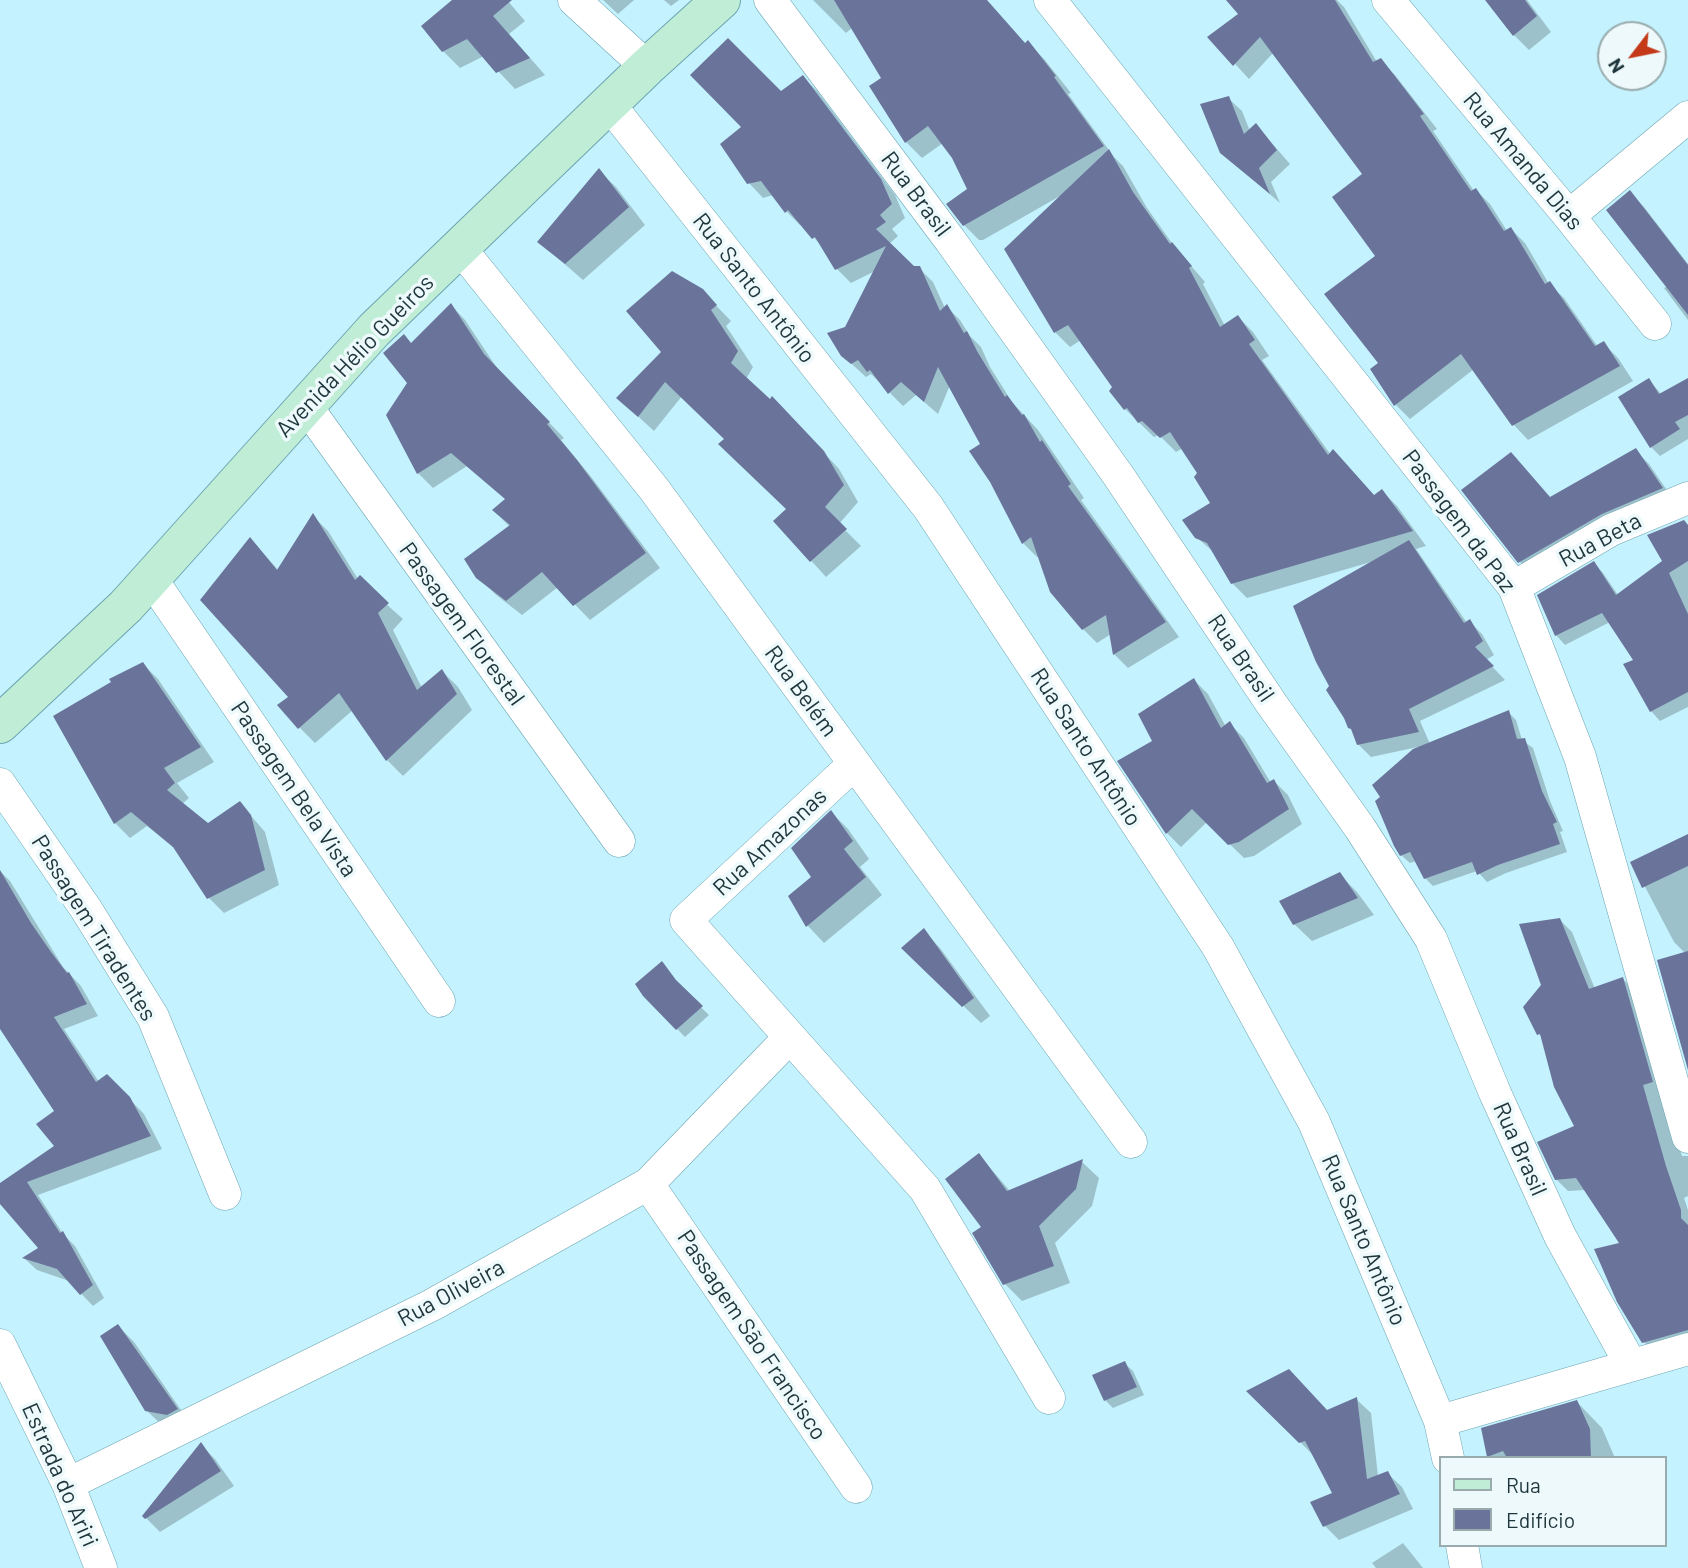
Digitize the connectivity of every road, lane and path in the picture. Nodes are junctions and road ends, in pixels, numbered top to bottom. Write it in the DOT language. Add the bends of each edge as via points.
graph roads {
  1 [pos="574,0"];
  2 [pos="721,0"];
  3 [pos="770,0"];
  4 [pos="1050,0"];
  5 [pos="1388,0"];
  6 [pos="647,67"];
  7 [pos="609,104"];
  8 [pos="1688,117"];
  9 [pos="1569,216"];
  10 [pos="460,248"];
  11 [pos="1655,324"];
  12 [pos="306,406"];
  13 [pos="1688,498"];
  14 [pos="150,577"];
  15 [pos="1514,587"];
  16 [pos="0,724"];
  17 [pos="853,764"];
  18 [pos="0,784"];
  19 [pos="619,841"];
  20 [pos="439,1001"];
  21 [pos="790,1038"];
  22 [pos="1688,1138"];
  23 [pos="1131,1142"];
  24 [pos="648,1184"];
  25 [pos="225,1194"];
  26 [pos="0,1345"];
  27 [pos="1688,1349"];
  28 [pos="1631,1365"];
  29 [pos="1049,1398"];
  30 [pos="1440,1420"];
  31 [pos="1448,1456"];
  32 [pos="68,1484"];
  33 [pos="856,1487"];
  34 [pos="1462,1547"];
  35 [pos="101,1568"];
  36 [pos="1466,1568"];
  1 -- 6 [label="street"];
  2 -- 6 [label="main road, Avenida Hélio Gueiros"];
  3 -- 28 [label="street, Rua Brasil" via="1110,464 1431,939 1560,1236"];
  4 -- 15 [label="street, Passagem da Paz"];
  5 -- 9 [label="street, Rua Amanda Dias"];
  6 -- 7 [label="main road, Avenida Hélio Gueiros"];
  7 -- 10 [label="main road, Avenida Hélio Gueiros"];
  7 -- 30 [label="street, Rua Santo Antônio" via="928,507 1218,947 1314,1122"];
  8 -- 9 [label="street"];
  9 -- 11 [label="street, Rua Amanda Dias"];
  10 -- 12 [label="main road, Avenida Hélio Gueiros" via="374,330"];
  10 -- 17 [label="street, Rua Belém" via="654,489"];
  12 -- 14 [label="main road, Avenida Hélio Gueiros"];
  12 -- 19 [label="street, Passagem Florestal"];
  13 -- 15 [label="street, Rua Beta" via="1611,530"];
  14 -- 16 [label="main road, Avenida Hélio Gueiros" via="126,606"];
  14 -- 20 [label="street, Passagem Bela Vista"];
  15 -- 22 [label="street, Passagem da Paz" via="1580,757"];
  17 -- 21 [label="street, Rua Amazonas" via="686,920"];
  17 -- 23 [label="street, Rua Belém"];
  18 -- 25 [label="street, Passagem Tiradentes" via="153,1017"];
  21 -- 24 [label="street, Rua Oliveira"];
  21 -- 29 [label="street" via="925,1189"];
  24 -- 32 [label="street, Rua Oliveira" via="432,1305"];
  24 -- 33 [label="street, Passagem São Francisco"];
  26 -- 32 [label="street, Estrada do Ariri"];
  27 -- 28 [label="street"];
  28 -- 30 [label="street"];
  30 -- 31 [label="street, Rua Santo Antônio"];
  32 -- 35 [label="street, Estrada do Ariri"];
  34 -- 36 [label="street"];
}
